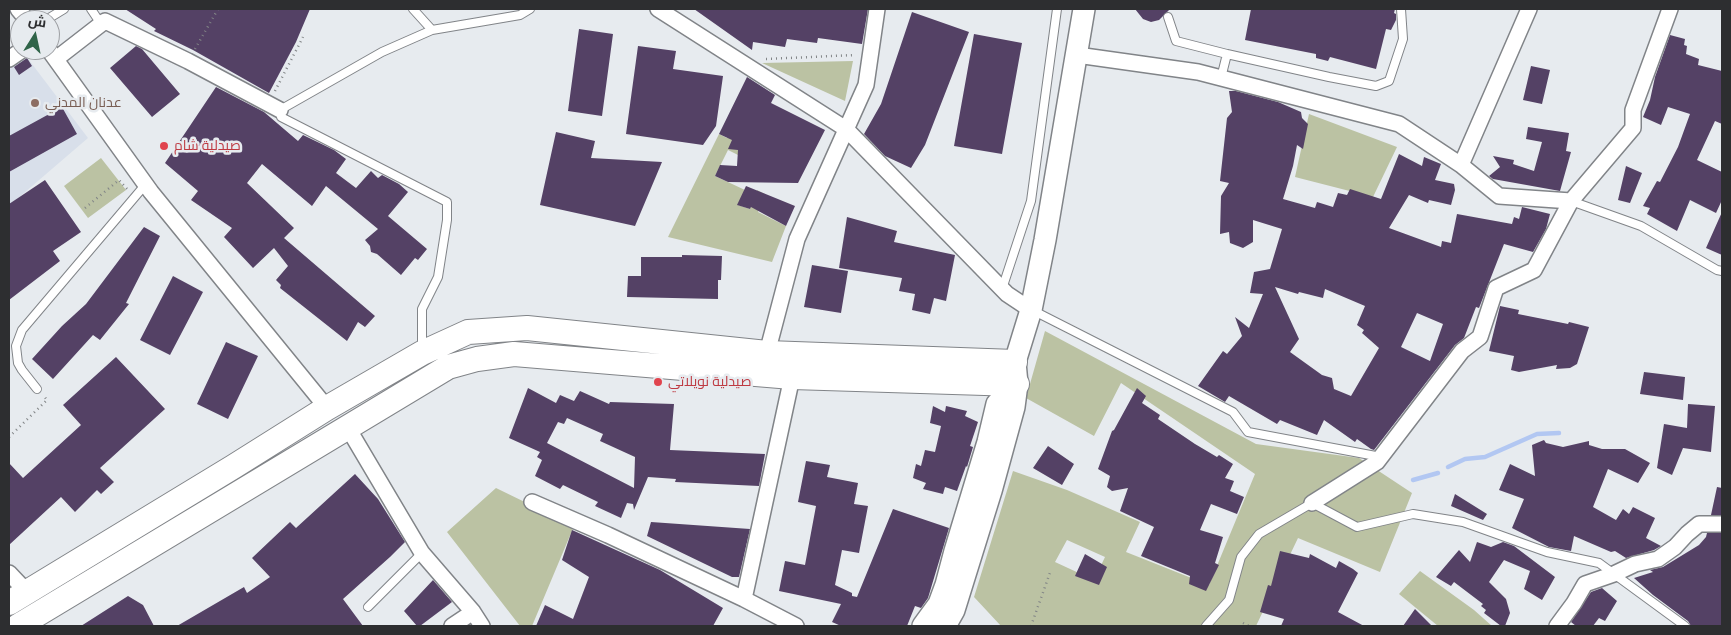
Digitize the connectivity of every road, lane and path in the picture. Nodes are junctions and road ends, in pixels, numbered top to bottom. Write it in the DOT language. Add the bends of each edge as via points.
graph roads {
  1 [pos="92,9"];
  2 [pos="218,9"];
  3 [pos="413,9"];
  4 [pos="530,9"];
  5 [pos="658,9"];
  6 [pos="877,9"];
  7 [pos="1057,9"];
  8 [pos="1084,9"];
  9 [pos="1401,9"];
  10 [pos="1529,9"];
  11 [pos="1670,9"];
  12 [pos="1168,17"];
  13 [pos="101,24"];
  14 [pos="432,30"];
  15 [pos="303,37"];
  16 [pos="60,50"];
  17 [pos="871,54"];
  18 [pos="1227,54"];
  19 [pos="1077,55"];
  20 [pos="57,60"];
  21 [pos="739,60"];
  22 [pos="188,61"];
  23 [pos="1221,78"];
  24 [pos="274,107"];
  25 [pos="846,129"];
  26 [pos="1461,165"];
  27 [pos="145,185"];
  28 [pos="134,198"];
  29 [pos="1571,201"];
  30 [pos="84,208"];
  31 [pos="1722,271"];
  32 [pos="1002,289"];
  33 [pos="1031,310"];
  34 [pos="767,352"];
  35 [pos="422,353"];
  36 [pos="1016,373"];
  37 [pos="792,377"];
  38 [pos="37,389"];
  39 [pos="327,408"];
  40 [pos="348,428"];
  41 [pos="9,437"];
  42 [pos="1381,457"];
  43 [pos="233,468"];
  44 [pos="247,490"];
  45 [pos="532,502"];
  46 [pos="1312,503"];
  47 [pos="1722,524"];
  48 [pos="422,553"];
  49 [pos="1051,570"];
  50 [pos="9,573"];
  51 [pos="1614,574"];
  52 [pos="18,598"];
  53 [pos="744,599"];
  54 [pos="368,607"];
  55 [pos="473,612"];
  56 [pos="951,615"];
  57 [pos="1243,623"];
  58 [pos="18,626"];
  59 [pos="452,626"];
  60 [pos="482,626"];
  61 [pos="796,626"];
  62 [pos="923,626"];
  63 [pos="1031,626"];
  64 [pos="1206,626"];
  65 [pos="1249,626"];
  66 [pos="1557,626"];
  67 [pos="1685,626"];
  1 -- 13 [label="lane"];
  2 -- 22 [label="path"];
  3 -- 14 [label="lane"];
  4 -- 14 [label="lane" via="520,15"];
  5 -- 21 [label="street"];
  6 -- 17 [label="street"];
  7 -- 32 [label="lane" via="1031,201"];
  8 -- 19 [label="main road"];
  9 -- 18 [label="lane" via="1403,39 1389,82 1376,86"];
  10 -- 26 [label="street"];
  11 -- 29 [label="street" via="1633,110 1633,128"];
  12 -- 18 [label="lane" via="1176,41"];
  13 -- 16 [label="street"];
  13 -- 22 [label="street" via="105,22"];
  14 -- 24 [label="lane"];
  15 -- 24 [label="path"];
  17 -- 21 [label="path"];
  17 -- 25 [label="street" via="866,85"];
  18 -- 23 [label="lane"];
  19 -- 23 [label="street"];
  19 -- 33 [label="main road"];
  20 -- 27 [label="street"];
  21 -- 25 [label="street"];
  22 -- 24 [label="street"];
  23 -- 26 [label="street" via="1399,124"];
  24 -- 35 [label="lane" via="281,117 447,202 438,277 422,309"];
  25 -- 32 [label="street"];
  25 -- 34 [label="street" via="797,239"];
  26 -- 29 [label="street" via="1499,196"];
  27 -- 28 [label="lane"];
  27 -- 39 [label="street"];
  28 -- 30 [label="path" via="119,180"];
  28 -- 38 [label="lane" via="22,330 16,354 18,363"];
  29 -- 31 [label="lane" via="1641,226"];
  29 -- 42 [label="street" via="1534,270 1496,288 1480,337 1462,350"];
  32 -- 33 [label="street"];
  33 -- 36 [label="main road"];
  33 -- 42 [label="lane" via="1233,412 1248,432"];
  34 -- 35 [label="main road" via="527,328 468,332"];
  34 -- 36 [label="main road"];
  35 -- 39 [label="main road"];
  36 -- 37 [label="main road"];
  36 -- 56 [label="main road" via="997,404 974,490"];
  37 -- 40 [label="main road" via="514,354 448,367"];
  37 -- 53 [label="street"];
  38 -- 41 [label="path" via="47,400"];
  39 -- 43 [label="main road"];
  40 -- 44 [label="main road"];
  40 -- 48 [label="street"];
  42 -- 46 [label="street"];
  43 -- 44 [label="main road"];
  43 -- 52 [label="main road"];
  44 -- 58 [label="main road"];
  45 -- 53 [label="street"];
  46 -- 51 [label="lane" via="1357,527 1413,514 1463,522 1547,552 1599,563"];
  46 -- 64 [label="lane" via="1259,534 1242,557 1229,600"];
  47 -- 51 [label="street" via="1699,524 1658,558"];
  48 -- 54 [label="lane"];
  48 -- 55 [label="street"];
  49 -- 63 [label="path"];
  50 -- 52 [label="street"];
  51 -- 66 [label="street" via="1585,584"];
  51 -- 67 [label="lane"];
  53 -- 61 [label="street"];
  55 -- 59 [label="street"];
  55 -- 60 [label="street"];
  56 -- 62 [label="main road"];
  57 -- 65 [label="path"];
}
